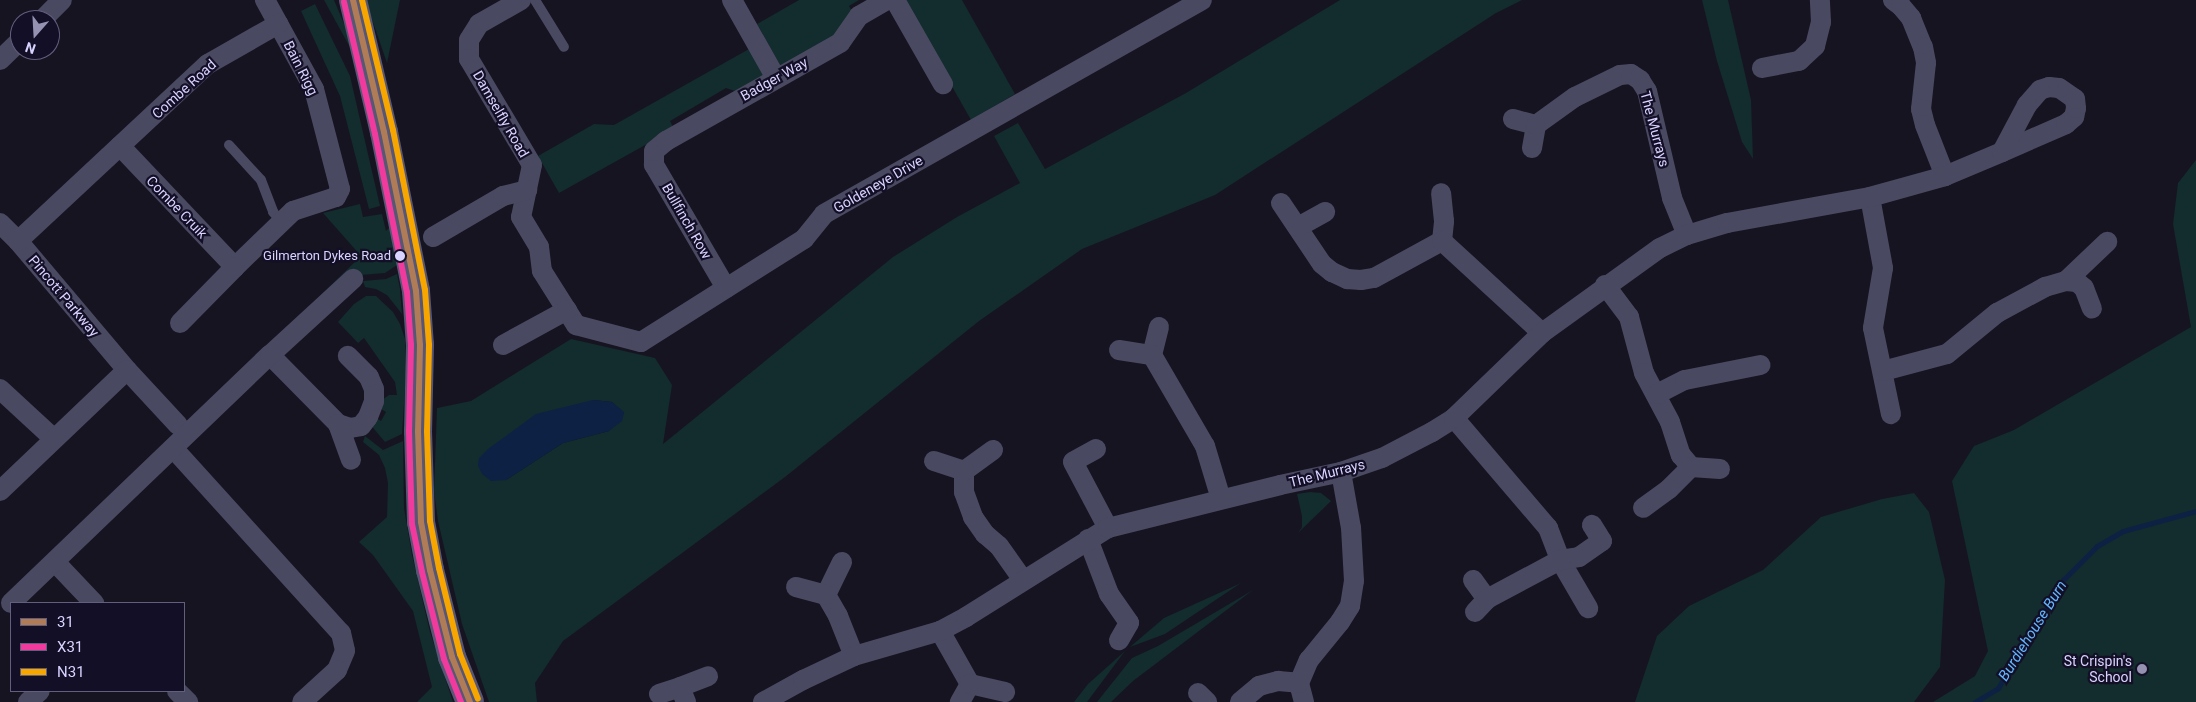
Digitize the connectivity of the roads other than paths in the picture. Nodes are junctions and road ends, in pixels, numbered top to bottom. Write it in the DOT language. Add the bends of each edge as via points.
graph roads {
  1 [pos="62,0"];
  2 [pos="265,0"];
  3 [pos="353,0"];
  4 [pos="521,0"];
  5 [pos="535,0"];
  6 [pos="732,0"];
  7 [pos="887,0"];
  8 [pos="895,0"];
  9 [pos="1202,0"];
  10 [pos="1820,0"];
  11 [pos="1893,0"];
  12 [pos="52,10"];
  13 [pos="278,24"];
  14 [pos="564,47"];
  15 [pos="10,50"];
  16 [pos="0,60"];
  17 [pos="1762,68"];
  18 [pos="776,78"];
  19 [pos="943,84"];
  20 [pos="2089,114"];
  21 [pos="1513,119"];
  22 [pos="2066,124"];
  23 [pos="1536,125"];
  24 [pos="229,145"];
  25 [pos="120,146"];
  26 [pos="1532,148"];
  27 [pos="654,151"];
  28 [pos="2002,152"];
  29 [pos="532,166"];
  30 [pos="1945,176"];
  31 [pos="527,190"];
  32 [pos="1441,193"];
  33 [pos="1870,197"];
  34 [pos="1281,203"];
  35 [pos="1325,212"];
  36 [pos="282,221"];
  37 [pos="0,223"];
  38 [pos="1298,227"];
  39 [pos="1686,236"];
  40 [pos="432,237"];
  41 [pos="18,241"];
  42 [pos="1442,242"];
  43 [pos="2107,242"];
  44 [pos="235,268"];
  45 [pos="353,279"];
  46 [pos="2066,281"];
  47 [pos="1605,286"];
  48 [pos="726,288"];
  49 [pos="2092,309"];
  50 [pos="566,310"];
  51 [pos="180,323"];
  52 [pos="1160,327"];
  53 [pos="1542,334"];
  54 [pos="503,345"];
  55 [pos="1119,350"];
  56 [pos="270,355"];
  57 [pos="1152,355"];
  58 [pos="348,356"];
  59 [pos="1761,365"];
  60 [pos="127,370"];
  61 [pos="1883,372"];
  62 [pos="0,389"];
  63 [pos="1657,394"];
  64 [pos="1891,414"];
  65 [pos="1454,418"];
  66 [pos="178,424"];
  67 [pos="338,424"];
  68 [pos="53,438"];
  69 [pos="173,448"];
  70 [pos="1096,449"];
  71 [pos="993,450"];
  72 [pos="351,460"];
  73 [pos="934,461"];
  74 [pos="1691,467"];
  75 [pos="1720,469"];
  76 [pos="964,471"];
  77 [pos="1341,472"];
  78 [pos="0,491"];
  79 [pos="1221,500"];
  80 [pos="1644,508"];
  81 [pos="1592,525"];
  82 [pos="1108,528"];
  83 [pos="1088,539"];
  84 [pos="1560,560"];
  85 [pos="55,562"];
  86 [pos="842,562"];
  87 [pos="1023,580"];
  88 [pos="1473,580"];
  89 [pos="796,587"];
  90 [pos="826,595"];
  91 [pos="12,602"];
  92 [pos="93,602"];
  93 [pos="10,604"];
  94 [pos="1588,608"];
  95 [pos="0,614"];
  96 [pos="1129,629"];
  97 [pos="940,630"];
  98 [pos="854,656"];
  99 [pos="708,676"];
  100 [pos="970,684"];
  101 [pos="39,692"];
  102 [pos="178,692"];
  103 [pos="1005,692"];
  104 [pos="1302,693"];
  105 [pos="659,694"];
  106 [pos="683,694"];
  107 [pos="28,702"];
  108 [pos="188,702"];
  109 [pos="302,702"];
  110 [pos="470,702"];
  111 [pos="763,702"];
  112 [pos="960,702"];
  113 [pos="1240,702"];
  1 -- 12 [label="street"];
  2 -- 13 [label="street, Bain Rigg"];
  3 -- 110 [label="street" via="416,291 420,345 421,522 452,656"];
  4 -- 29 [label="street, Damselfly Road" via="479,24 469,40 469,59"];
  5 -- 14 [label="lane"];
  6 -- 18 [label="street"];
  7 -- 18 [label="street, Badger Way" via="859,16 840,43"];
  8 -- 19 [label="street"];
  9 -- 48 [label="street, Goldeneye Drive" via="824,214 804,239"];
  10 -- 17 [label="street" via="1821,22 1815,46 1799,61"];
  11 -- 30 [label="street" via="1911,18 1923,47 1926,62 1921,110"];
  13 -- 25 [label="street, Combe Road" via="208,64"];
  13 -- 36 [label="street, Bain Rigg" via="314,89 340,189 336,197 293,211"];
  15 -- 16 [label="street"];
  18 -- 27 [label="street, Badger Way"];
  20 -- 22 [label="street, The Murrays"];
  21 -- 23 [label="street"];
  22 -- 28 [label="street, The Murrays"];
  22 -- 28 [label="street" via="2074,117 2075,99 2059,88 2040,90 2027,104"];
  23 -- 26 [label="street"];
  23 -- 39 [label="street, The Murrays" via="1575,97 1620,75 1631,74 1640,80 1647,91 1672,198"];
  24 -- 36 [label="lane" via="261,180 273,212"];
  25 -- 41 [label="street, Combe Road"];
  25 -- 44 [label="street, Combe Cruik"];
  27 -- 48 [label="street, Bullfinch Row" via="654,165"];
  28 -- 30 [label="street, The Murrays"];
  29 -- 31 [label="street, Goldeneye Drive"];
  30 -- 33 [label="street, The Murrays"];
  31 -- 40 [label="street" via="503,196"];
  31 -- 50 [label="street, Goldeneye Drive" via="521,217 539,247 542,271"];
  32 -- 42 [label="street"];
  33 -- 39 [label="street, The Murrays" via="1727,223"];
  33 -- 61 [label="street" via="1882,268 1873,328"];
  34 -- 38 [label="street"];
  35 -- 38 [label="street"];
  36 -- 44 [label="street"];
  37 -- 41 [label="street, Pincott Parkway"];
  38 -- 42 [label="street" via="1322,264 1347,279 1374,278"];
  39 -- 47 [label="street, The Murrays" via="1660,248"];
  41 -- 60 [label="street, Pincott Parkway"];
  42 -- 53 [label="street"];
  43 -- 46 [label="street"];
  44 -- 51 [label="street"];
  45 -- 56 [label="street"];
  46 -- 49 [label="street" via="2077,282 2084,288"];
  46 -- 61 [label="street" via="2044,287 1998,313 1947,354"];
  47 -- 53 [label="street, The Murrays"];
  47 -- 63 [label="street" via="1629,317 1644,373"];
  48 -- 50 [label="street, Goldeneye Drive" via="641,342 576,326"];
  50 -- 54 [label="street"];
  52 -- 57 [label="street"];
  53 -- 65 [label="street, The Murrays"];
  55 -- 57 [label="street"];
  56 -- 67 [label="street"];
  56 -- 69 [label="street"];
  57 -- 79 [label="street" via="1205,446"];
  58 -- 67 [label="street" via="369,378 374,389 374,401 361,426 350,428"];
  59 -- 63 [label="street" via="1685,380"];
  60 -- 66 [label="street, Pincott Parkway"];
  60 -- 68 [label="street"];
  61 -- 64 [label="street"];
  62 -- 68 [label="street"];
  63 -- 74 [label="street" via="1681,455"];
  65 -- 77 [label="street, The Murrays" via="1382,458"];
  65 -- 84 [label="street" via="1548,528"];
  67 -- 72 [label="street"];
  68 -- 78 [label="street"];
  69 -- 85 [label="street"];
  69 -- 109 [label="street" via="341,633 345,650 337,670"];
  70 -- 82 [label="street" via="1073,462"];
  71 -- 76 [label="street"];
  73 -- 76 [label="street"];
  74 -- 75 [label="street"];
  74 -- 80 [label="street"];
  76 -- 87 [label="street" via="964,492 973,517"];
  77 -- 79 [label="street, The Murrays"];
  77 -- 104 [label="street" via="1351,528 1354,581 1350,606 1309,660"];
  79 -- 82 [label="street, The Murrays"];
  81 -- 84 [label="street" via="1602,541 1579,557"];
  82 -- 83 [label="street, The Murrays"];
  83 -- 87 [label="street, The Murrays"];
  83 -- 96 [label="street" via="1109,594"];
  84 -- 88 [label="street" via="1481,605"];
  84 -- 94 [label="street"];
  85 -- 91 [label="street"];
  85 -- 92 [label="street"];
  86 -- 90 [label="street"];
  87 -- 97 [label="street, The Murrays"];
  89 -- 90 [label="street"];
  90 -- 98 [label="street"];
  93 -- 95 [label="street"];
  97 -- 98 [label="street, The Murrays"];
  97 -- 100 [label="street"];
  98 -- 111 [label="street, The Murrays"];
  99 -- 106 [label="street"];
  100 -- 103 [label="street"];
  100 -- 112 [label="street"];
  101 -- 107 [label="street"];
  102 -- 108 [label="street"];
  104 -- 113 [label="street" via="1278,681 1259,686"];
  105 -- 106 [label="street"];
}
